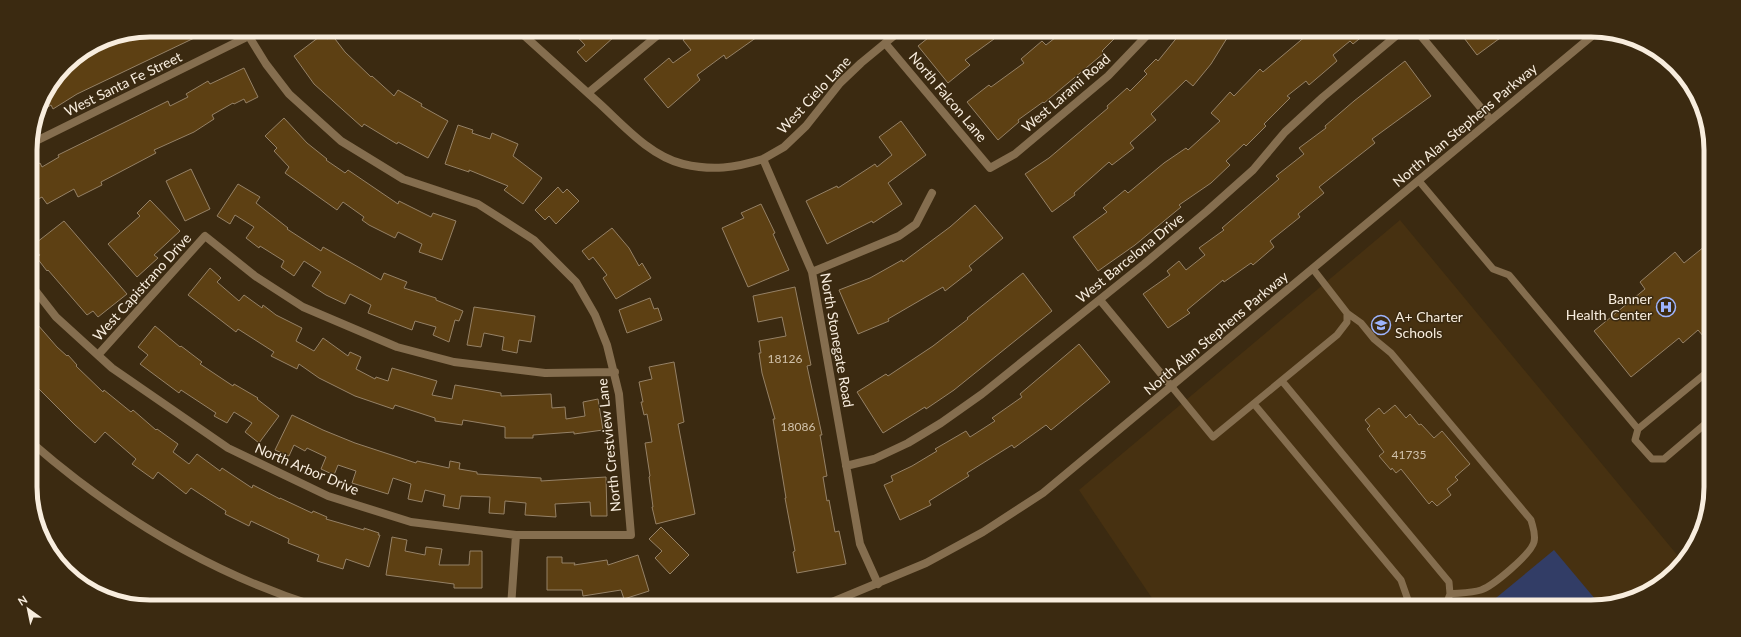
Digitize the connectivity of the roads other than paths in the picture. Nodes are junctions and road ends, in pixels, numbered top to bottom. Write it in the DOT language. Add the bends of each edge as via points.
graph roads {
  1 [pos="239,37"];
  2 [pos="250,37"];
  3 [pos="526,37"];
  4 [pos="656,37"];
  5 [pos="892,37"];
  6 [pos="1145,37"];
  7 [pos="1395,37"];
  8 [pos="1422,37"];
  9 [pos="1591,37"];
  10 [pos="885,43"];
  11 [pos="588,93"];
  12 [pos="1491,120"];
  13 [pos="37,140"];
  14 [pos="763,159"];
  15 [pos="990,168"];
  16 [pos="1419,181"];
  17 [pos="932,193"];
  18 [pos="1313,269"];
  19 [pos="812,272"];
  20 [pos="37,293"];
  21 [pos="1100,300"];
  22 [pos="1347,313"];
  23 [pos="98,355"];
  24 [pos="615,372"];
  25 [pos="1704,375"];
  26 [pos="1282,381"];
  27 [pos="1172,387"];
  28 [pos="1254,404"];
  29 [pos="1704,425"];
  30 [pos="1638,429"];
  31 [pos="37,447"];
  32 [pos="846,466"];
  33 [pos="516,535"];
  34 [pos="631,535"];
  35 [pos="878,584"];
  36 [pos="1450,594"];
  37 [pos="300,600"];
  38 [pos="511,600"];
  39 [pos="838,600"];
  40 [pos="1408,600"];
  41 [pos="1449,600"];
  1 -- 13 [label="street, West Santa Fe Street"];
  2 -- 24 [label="street, North Crestview Lane" via="289,94 341,141 403,179 478,204 534,240 576,282 595,315"];
  3 -- 11 [label="street"];
  4 -- 11 [label="street"];
  5 -- 10 [label="street, West Cielo Lane"];
  6 -- 15 [label="street, West Larami Road" via="1108,76 1015,154"];
  7 -- 21 [label="street, West Barcelona Drive" via="1285,132 1253,170"];
  8 -- 12 [label="street"];
  9 -- 12 [label="street, North Alan Stephens Parkway"];
  10 -- 14 [label="street, West Cielo Lane" via="840,83 790,142"];
  10 -- 15 [label="street, North Falcon Lane"];
  11 -- 14 [label="street" via="656,151 682,163 712,168 738,167"];
  12 -- 16 [label="street, North Alan Stephens Parkway"];
  14 -- 19 [label="street, North Stonegate Road"];
  16 -- 18 [label="street, North Alan Stephens Parkway"];
  16 -- 30 [label="lane" via="1493,269 1509,275"];
  17 -- 19 [label="street" via="916,224 899,236"];
  18 -- 22 [label="lane"];
  18 -- 27 [label="street, North Alan Stephens Parkway"];
  19 -- 32 [label="street, North Stonegate Road"];
  20 -- 23 [label="street, North Arbor Drive" via="56,317"];
  21 -- 27 [label="street"];
  21 -- 32 [label="street, West Barcelona Drive" via="982,394 940,423 908,443 874,459"];
  22 -- 26 [label="lane" via="1347,322 1337,335"];
  22 -- 36 [label="lane" via="1361,323 1374,339 1391,353 1531,520 1535,532 1533,543 1526,554 1482,590"];
  23 -- 24 [label="street, West Capistrano Drive" via="205,236 255,276 303,307 397,347 454,362 545,373"];
  23 -- 33 [label="street, North Arbor Drive" via="112,368 228,448 328,496 411,522"];
  24 -- 34 [label="street, North Crestview Lane"];
  25 -- 30 [label="lane"];
  26 -- 28 [label="lane"];
  26 -- 36 [label="lane" via="1449,582"];
  27 -- 28 [label="lane" via="1213,437"];
  27 -- 35 [label="street, North Alan Stephens Parkway" via="1043,493 983,532 926,563"];
  28 -- 40 [label="lane" via="1401,580"];
  29 -- 30 [label="lane" via="1664,459 1652,459 1636,440"];
  31 -- 37 [label="street" via="119,512 173,544 232,574"];
  32 -- 35 [label="street, North Stonegate Road" via="860,544"];
  33 -- 34 [label="street, North Arbor Drive"];
  33 -- 38 [label="street"];
  35 -- 39 [label="street, North Alan Stephens Parkway"];
  36 -- 41 [label="lane"];
}
